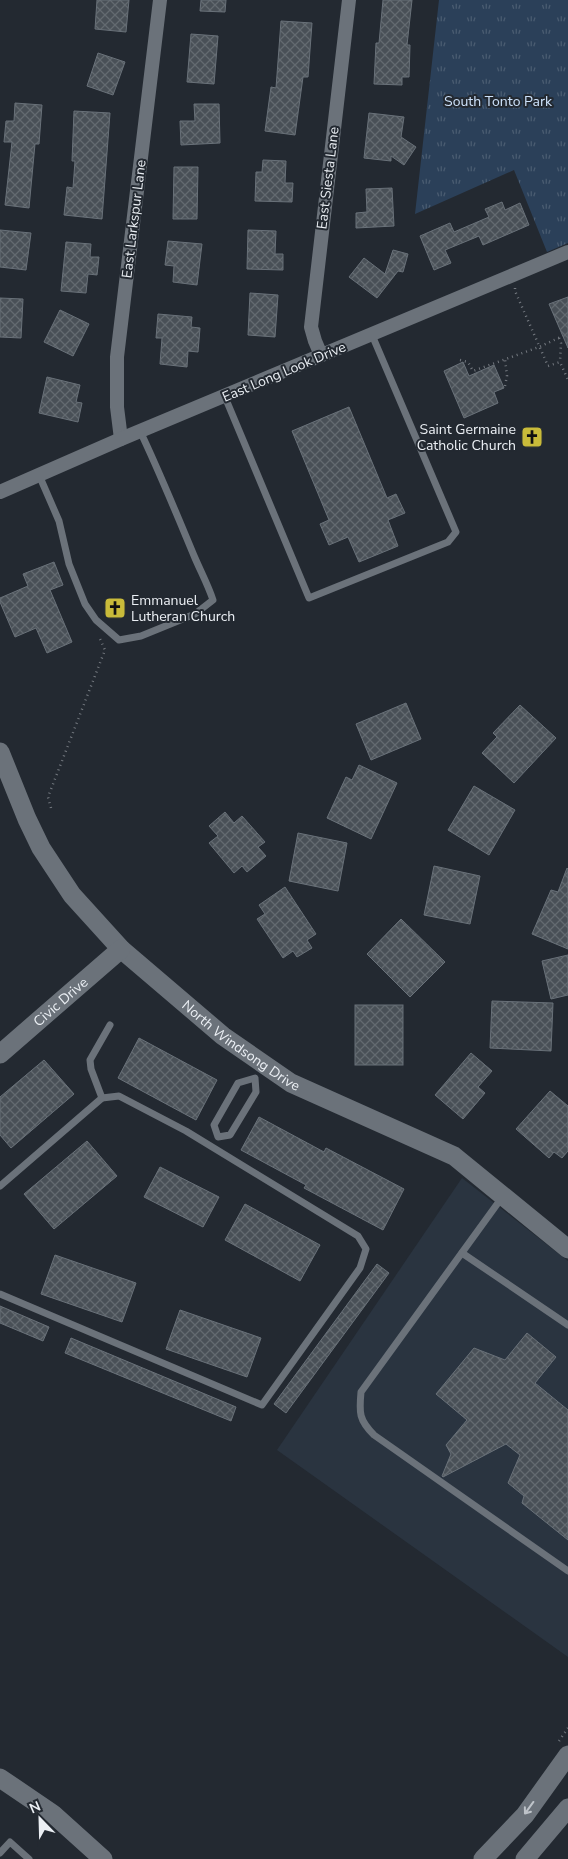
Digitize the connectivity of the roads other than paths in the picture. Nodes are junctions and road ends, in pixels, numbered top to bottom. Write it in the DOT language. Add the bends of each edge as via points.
graph roads {
  1 [pos="160,0"];
  2 [pos="349,0"];
  3 [pos="568,252"];
  4 [pos="372,335"];
  5 [pos="322,355"];
  6 [pos="225,396"];
  7 [pos="140,431"];
  8 [pos="122,439"];
  9 [pos="39,475"];
  10 [pos="0,492"];
  11 [pos="0,752"];
  12 [pos="121,949"];
  13 [pos="110,1025"];
  14 [pos="0,1054"];
  15 [pos="260,1071"];
  16 [pos="102,1098"];
  17 [pos="218,1136"];
  18 [pos="212,1147"];
  19 [pos="0,1186"];
  20 [pos="503,1196"];
  21 [pos="568,1249"];
  22 [pos="462,1254"];
  23 [pos="0,1294"];
  24 [pos="568,1325"];
  25 [pos="568,1571"];
  26 [pos="568,1754"];
  27 [pos="0,1778"];
  28 [pos="547,1784"];
  29 [pos="568,1801"];
  30 [pos="568,1808"];
  31 [pos="0,1853"];
  32 [pos="29,1859"];
  33 [pos="103,1859"];
  34 [pos="483,1859"];
  35 [pos="525,1859"];
  1 -- 8 [label="street, East Larkspur Lane" via="117,357 117,407"];
  2 -- 5 [label="street, East Siesta Lane" via="311,327"];
  3 -- 4 [label="street, East Long Look Drive"];
  4 -- 5 [label="street, East Long Look Drive"];
  4 -- 6 [label="lane" via="456,532 448,542 309,598"];
  5 -- 6 [label="street, East Long Look Drive"];
  6 -- 7 [label="street, East Long Look Drive"];
  7 -- 8 [label="street, East Long Look Drive"];
  7 -- 9 [label="lane" via="213,600 195,614 140,636 119,640 96,620 85,604 68,564 59,521"];
  8 -- 9 [label="street, East Long Look Drive"];
  9 -- 10 [label="street, East Long Look Drive"];
  11 -- 12 [label="street, North Windsong Drive" via="41,848 72,895"];
  12 -- 14 [label="street, Civic Drive"];
  12 -- 15 [label="street, North Windsong Drive"];
  13 -- 16 [label="lane" via="90,1060"];
  15 -- 17 [label="lane" via="256,1092 230,1135"];
  15 -- 17 [label="lane" via="238,1083 214,1125"];
  15 -- 20 [label="street, North Windsong Drive" via="454,1156"];
  16 -- 18 [label="lane" via="119,1096"];
  16 -- 19 [label="lane"];
  17 -- 18 [label="lane"];
  18 -- 23 [label="lane" via="358,1236 366,1249 360,1268 262,1405"];
  20 -- 21 [label="street, North Windsong Drive"];
  20 -- 22 [label="lane"];
  22 -- 24 [label="lane"];
  22 -- 25 [label="lane" via="362,1392 359,1412 365,1426 374,1435"];
  26 -- 28 [label="street"];
  27 -- 33 [label="street" via="53,1814"];
  28 -- 29 [label="street"];
  28 -- 34 [label="street, one-way" via="525,1815"];
  30 -- 35 [label="street"];
  31 -- 32 [label="lane" via="10,1842"];
}
